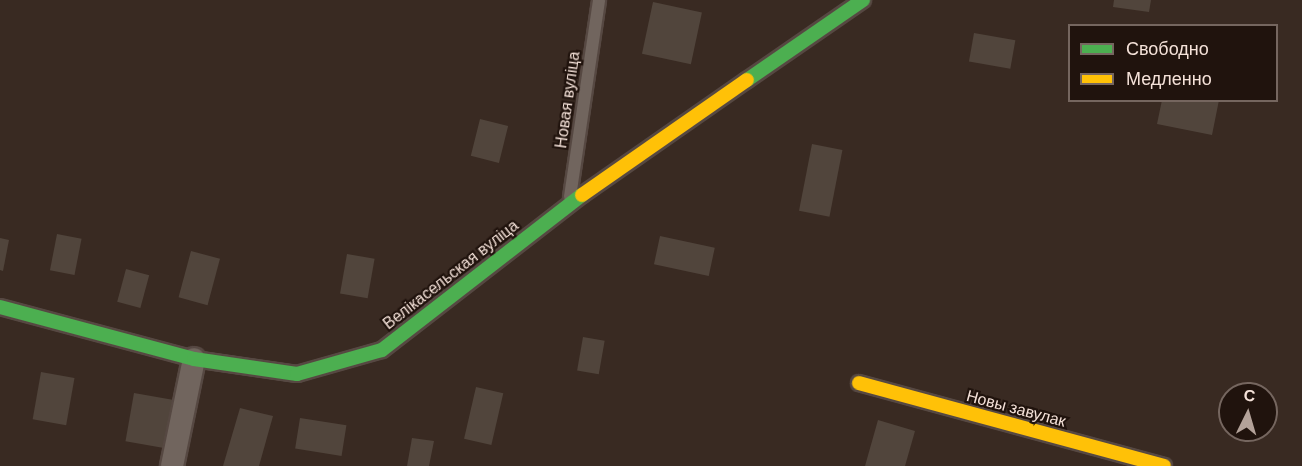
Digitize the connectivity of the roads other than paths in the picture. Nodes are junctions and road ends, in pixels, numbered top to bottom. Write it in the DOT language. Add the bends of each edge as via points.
graph roads {
  1 [pos="599,0"];
  2 [pos="863,0"];
  3 [pos="569,204"];
  4 [pos="0,307"];
  5 [pos="194,358"];
  6 [pos="859,383"];
  7 [pos="172,466"];
  8 [pos="1164,466"];
  1 -- 3 [label="lane, Новая вуліца"];
  2 -- 3 [label="street, Велікасельская вуліца"];
  3 -- 5 [label="street, Велікасельская вуліца" via="382,350 297,374"];
  4 -- 5 [label="street, Велікасельская вуліца"];
  5 -- 7 [label="street"];
  6 -- 8 [label="street, Новы завулак"];
}
